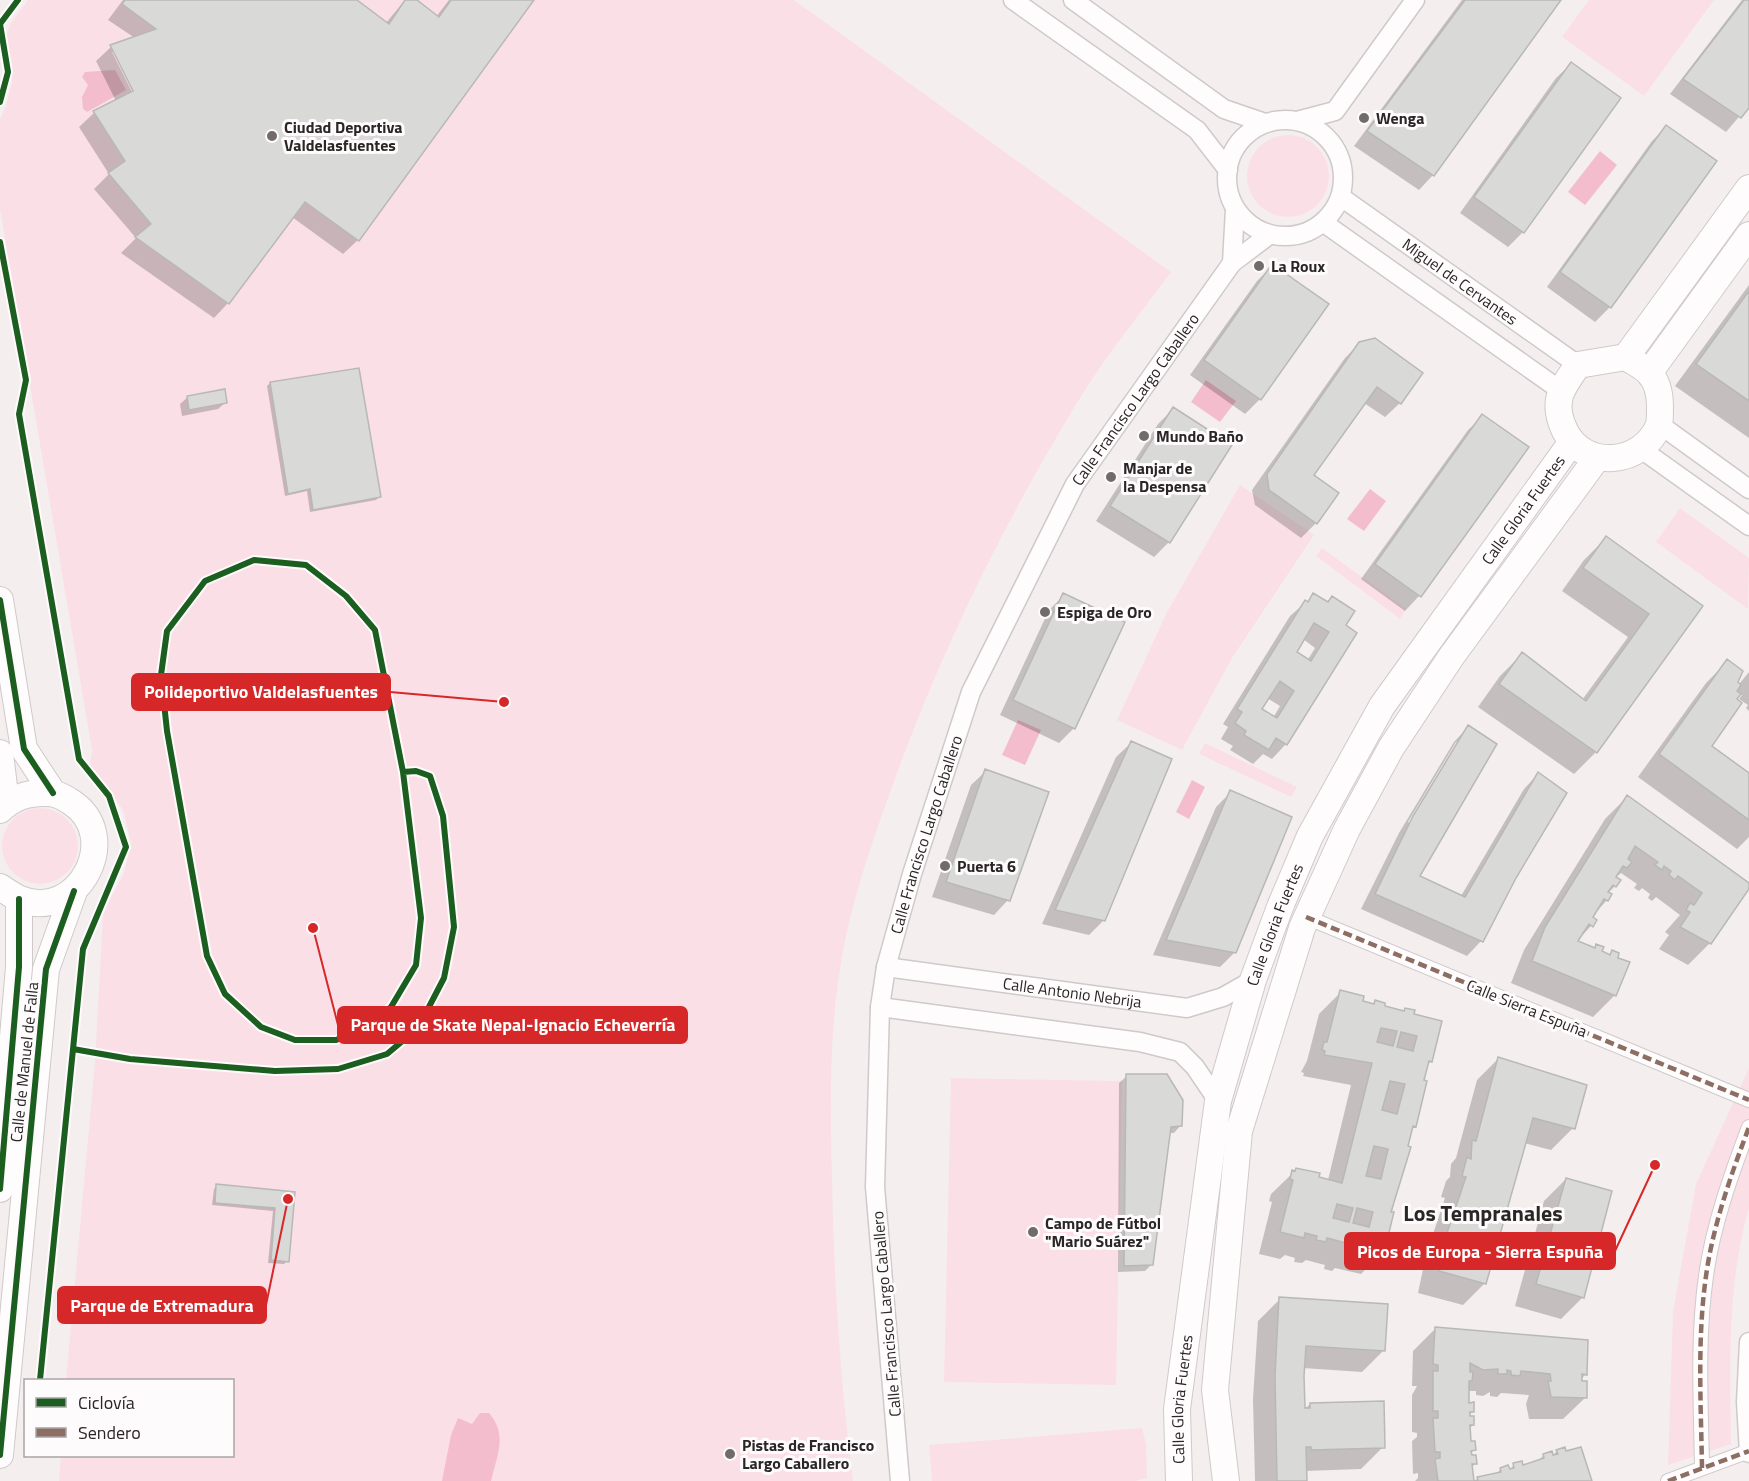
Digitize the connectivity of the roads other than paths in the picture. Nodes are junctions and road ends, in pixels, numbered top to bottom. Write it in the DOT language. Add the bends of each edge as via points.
graph roads {
  1 [pos="1013,0"];
  2 [pos="1073,0"];
  3 [pos="1415,0"];
  4 [pos="1335,111"];
  5 [pos="1297,121"];
  6 [pos="1265,123"];
  7 [pos="1338,153"];
  8 [pos="1228,170"];
  9 [pos="1749,188"];
  10 [pos="1341,197"];
  11 [pos="1235,209"];
  12 [pos="1324,223"];
  13 [pos="1269,235"];
  14 [pos="1749,235"];
  15 [pos="1232,263"];
  16 [pos="1626,357"];
  17 [pos="1578,365"];
  18 [pos="1649,373"];
  19 [pos="1560,390"];
  20 [pos="1659,424"];
  21 [pos="1571,443"];
  22 [pos="1641,449"];
  23 [pos="1597,458"];
  24 [pos="1749,489"];
  25 [pos="1749,526"];
  26 [pos="0,600"];
  27 [pos="0,753"];
  28 [pos="53,793"];
  29 [pos="3,807"];
  30 [pos="74,891"];
  31 [pos="10,893"];
  32 [pos="1306,917"];
  33 [pos="886,967"];
  34 [pos="1253,980"];
  35 [pos="880,1007"];
  36 [pos="1749,1100"];
  37 [pos="1218,1101"];
  38 [pos="1749,1127"];
  39 [pos="0,1189"];
  40 [pos="1749,1342"];
  41 [pos="1749,1452"];
  42 [pos="0,1455"];
  43 [pos="1702,1468"];
  44 [pos="900,1481"];
  45 [pos="1179,1481"];
  46 [pos="1226,1481"];
  47 [pos="1668,1481"];
  1 -- 8 [label="street" via="1197,130"];
  2 -- 6 [label="street" via="1224,109"];
  3 -- 4 [label="street"];
  4 -- 5 [label="street"];
  4 -- 7 [label="street"];
  5 -- 6 [label="street"];
  5 -- 7 [label="street" via="1321,132"];
  6 -- 8 [label="street" via="1240,141"];
  7 -- 10 [label="street" via="1344,177"];
  8 -- 11 [label="street" via="1228,189"];
  9 -- 16 [label="main road"];
  10 -- 12 [label="street"];
  10 -- 17 [label="street, Miguel de Cervantes"];
  11 -- 13 [label="street" via="1248,224"];
  11 -- 15 [label="street"];
  12 -- 13 [label="street" via="1301,234"];
  12 -- 19 [label="street, Miguel de Cervantes"];
  13 -- 15 [label="street, Calle Francisco Largo Caballero"];
  14 -- 18 [label="main road"];
  15 -- 33 [label="street, Calle Francisco Largo Caballero" via="1075,484 971,692"];
  16 -- 17 [label="main road"];
  16 -- 18 [label="main road"];
  17 -- 19 [label="main road"];
  18 -- 20 [label="main road" via="1660,395"];
  19 -- 21 [label="main road" via="1557,415"];
  20 -- 22 [label="main road"];
  20 -- 24 [label="street"];
  21 -- 23 [label="main road"];
  21 -- 34 [label="main road, Calle Gloria Fuertes" via="1382,706 1310,836"];
  22 -- 23 [label="main road" via="1617,459"];
  22 -- 25 [label="street"];
  23 -- 32 [label="main road, Calle Gloria Fuertes" via="1451,657 1397,739 1347,830"];
  26 -- 28 [label="main road" via="24,749"];
  27 -- 29 [label="main road"];
  28 -- 29 [label="main road" via="15,797"];
  28 -- 30 [label="main road, Calle de Manuel de Falla" via="77,806 93,833 95,853 87,877"];
  30 -- 31 [label="main road" via="52,901 33,902"];
  30 -- 42 [label="main road, Calle de Manuel de Falla" via="46,969"];
  31 -- 39 [label="main road, Calle de Manuel de Falla" via="19,967"];
  32 -- 36 [label="street, Calle Sierra Espuña"];
  32 -- 46 [label="main road, Calle Gloria Fuertes" via="1239,1131 1215,1390"];
  33 -- 34 [label="street, Calle Antonio Nebrija" via="1187,1008 1223,997"];
  33 -- 35 [label="street, Calle Francisco Largo Caballero"];
  34 -- 37 [label="main road, Calle Gloria Fuertes"];
  35 -- 37 [label="street" via="1140,1042 1180,1052"];
  35 -- 44 [label="street, Calle Francisco Largo Caballero" via="875,1187"];
  37 -- 45 [label="main road, Calle Gloria Fuertes" via="1178,1409"];
  38 -- 43 [label="street" via="1728,1184 1706,1276 1700,1373"];
  40 -- 41 [label="street"];
  41 -- 43 [label="street"];
  43 -- 47 [label="street"];
}
